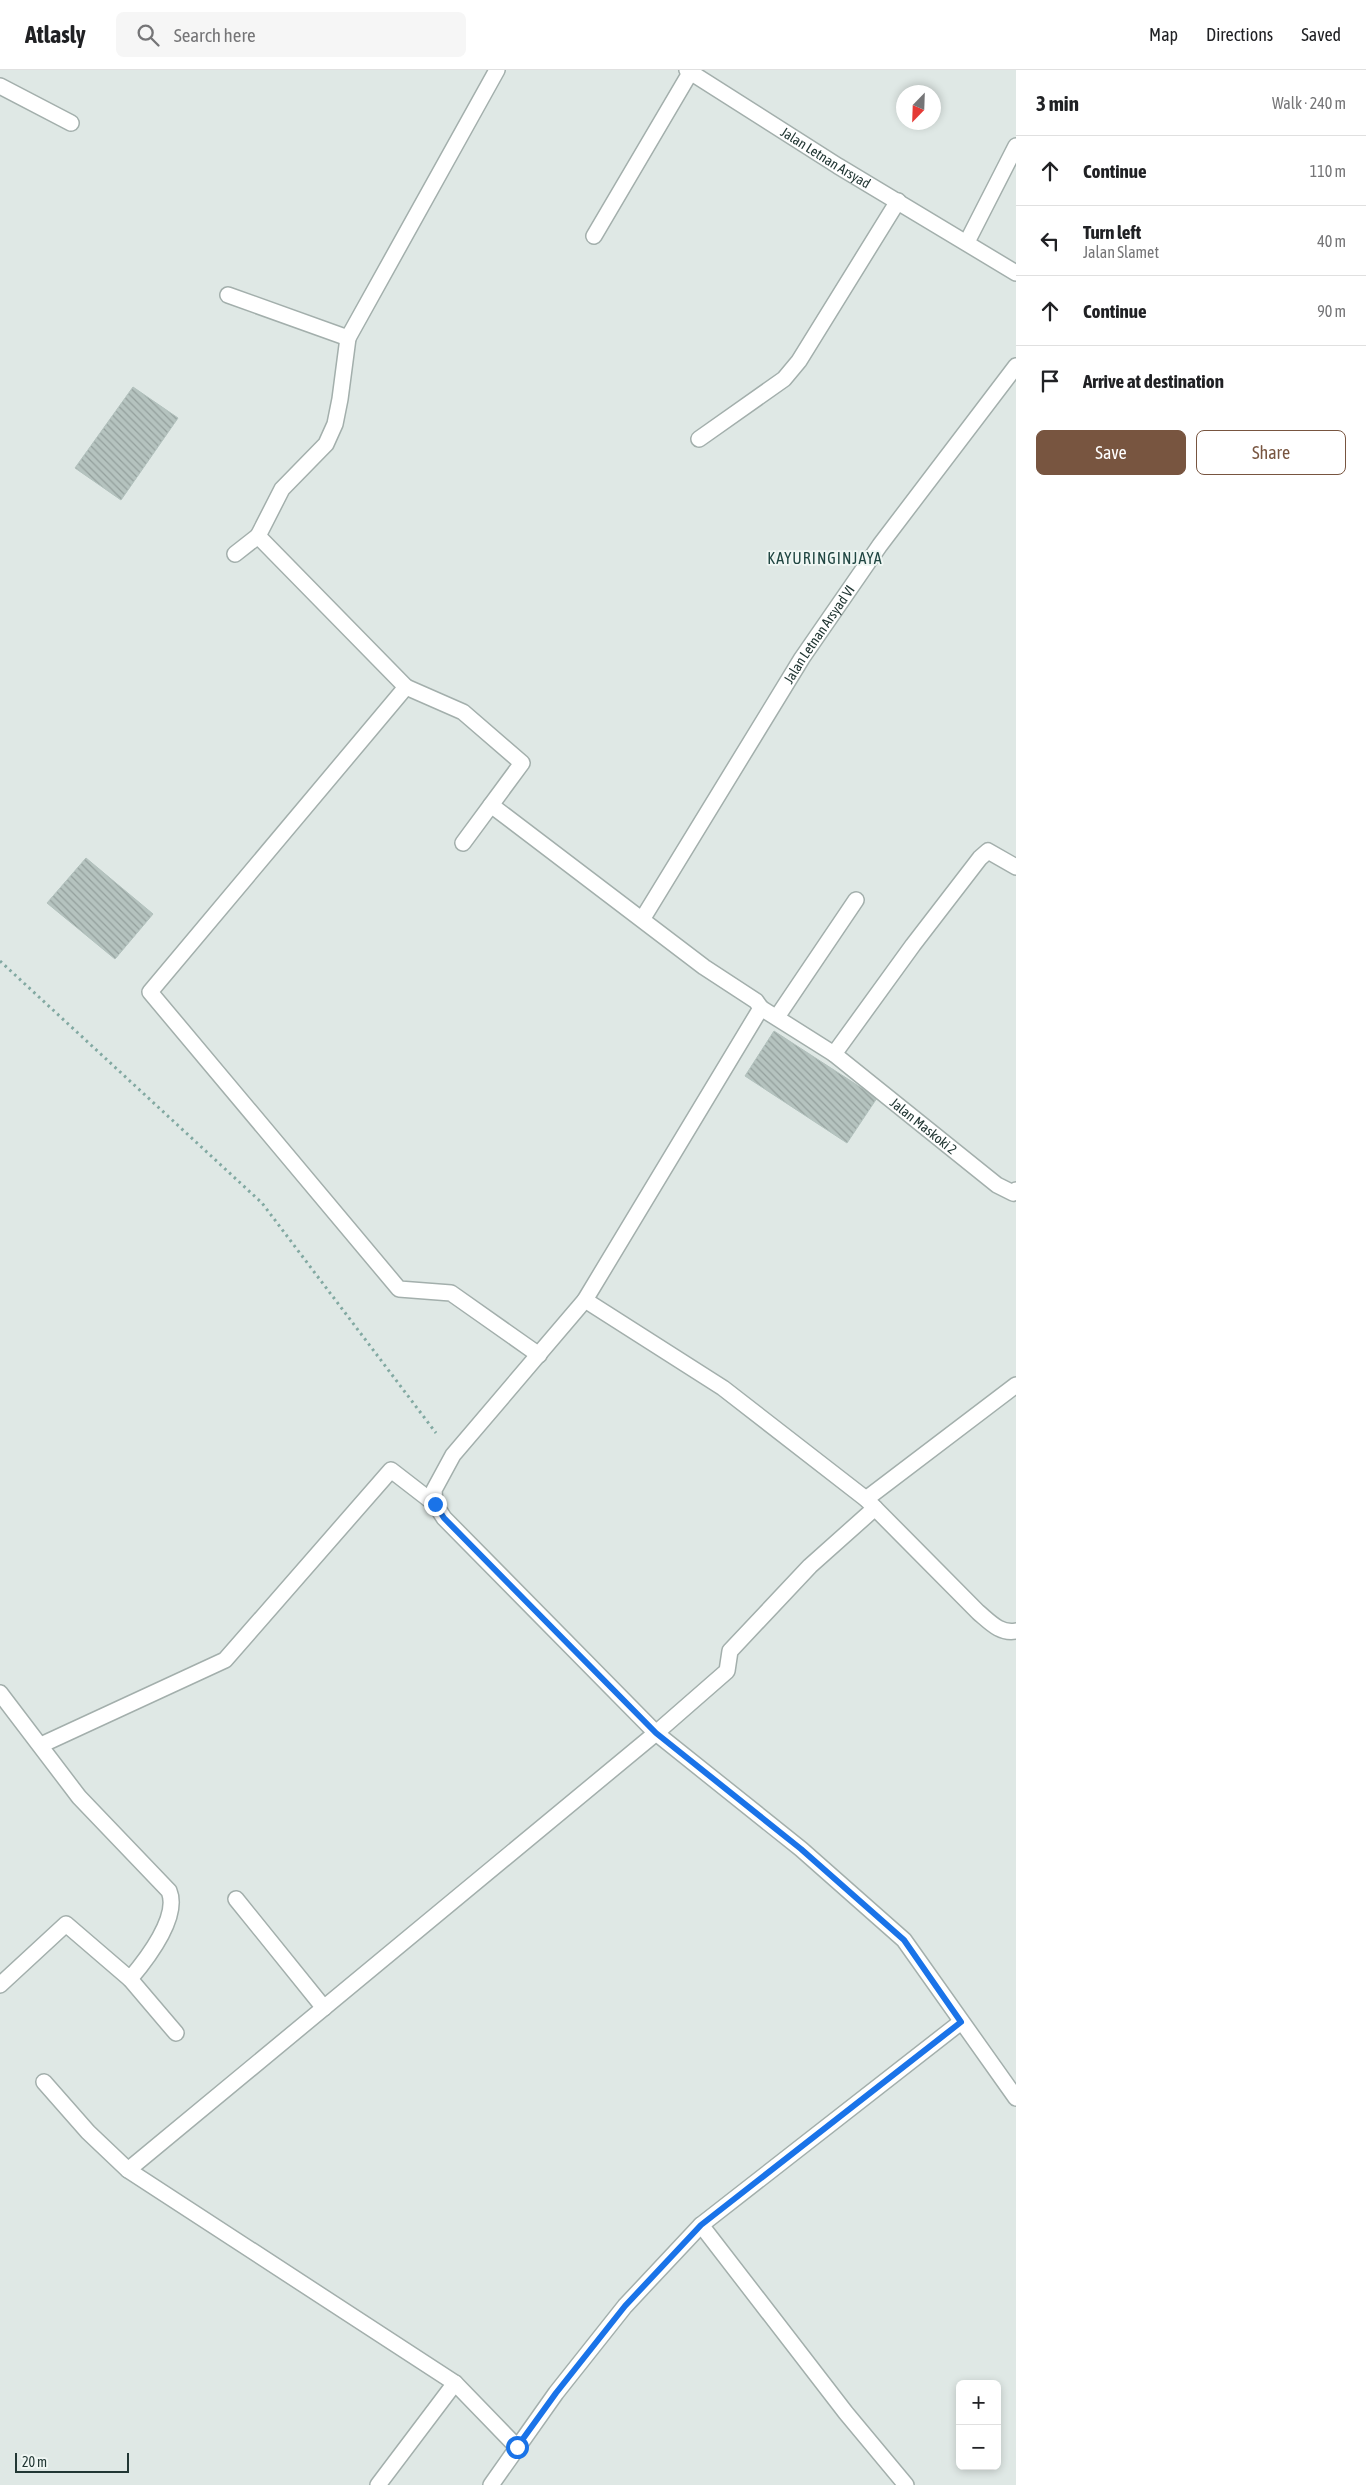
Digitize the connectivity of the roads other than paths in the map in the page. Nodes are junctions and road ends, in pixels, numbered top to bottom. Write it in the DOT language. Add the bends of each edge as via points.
graph roads {
  1 [pos="497,70"];
  2 [pos="688,71"];
  3 [pos="0,86"];
  4 [pos="71,123"];
  5 [pos="1016,146"];
  6 [pos="898,201"];
  7 [pos="594,236"];
  8 [pos="967,242"];
  9 [pos="1016,273"];
  10 [pos="228,296"];
  11 [pos="348,338"];
  12 [pos="1016,366"];
  13 [pos="699,439"];
  14 [pos="258,536"];
  15 [pos="235,554"];
  16 [pos="406,687"];
  17 [pos="492,804"];
  18 [pos="463,843"];
  19 [pos="1016,867"];
  20 [pos="856,900"];
  21 [pos="643,918"];
  22 [pos="761,1008"];
  23 [pos="777,1017"];
  24 [pos="834,1054"];
  25 [pos="1016,1190"];
  26 [pos="586,1300"];
  27 [pos="539,1355"];
  28 [pos="1016,1385"];
  29 [pos="435,1504"];
  30 [pos="870,1504"];
  31 [pos="1016,1631"];
  32 [pos="0,1693"];
  33 [pos="656,1733"];
  34 [pos="41,1745"];
  35 [pos="236,1899"];
  36 [pos="130,1980"];
  37 [pos="0,1985"];
  38 [pos="324,2008"];
  39 [pos="961,2022"];
  40 [pos="176,2032"];
  41 [pos="44,2082"];
  42 [pos="1016,2098"];
  43 [pos="128,2170"];
  44 [pos="701,2225"];
  45 [pos="455,2383"];
  46 [pos="517,2447"];
  47 [pos="378,2485"];
  48 [pos="491,2485"];
  49 [pos="906,2485"];
  1 -- 11 [label="street"];
  2 -- 6 [label="street, Jalan Letnan Arsyad"];
  2 -- 7 [label="street"];
  3 -- 4 [label="street"];
  5 -- 8 [label="street"];
  6 -- 8 [label="street, Jalan Letnan Arsyad"];
  6 -- 13 [label="street" via="800,361 784,379"];
  8 -- 9 [label="street, Jalan Letnan Arsyad"];
  10 -- 11 [label="street"];
  11 -- 14 [label="street" via="335,424 326,444 282,489"];
  12 -- 21 [label="street, Jalan Letnan Arsyad VI" via="880,545 808,650"];
  14 -- 15 [label="street"];
  14 -- 16 [label="street"];
  16 -- 17 [label="street" via="463,712 522,763"];
  16 -- 27 [label="street" via="150,992 399,1289 451,1293"];
  17 -- 18 [label="street"];
  17 -- 21 [label="street"];
  19 -- 24 [label="street" via="988,852 980,858"];
  20 -- 23 [label="street"];
  21 -- 22 [label="street" via="704,967 756,1000"];
  22 -- 23 [label="street"];
  22 -- 26 [label="street"];
  23 -- 24 [label="street"];
  24 -- 25 [label="street, Jalan Maskoki 2" via="997,1185 1012,1193"];
  26 -- 27 [label="street"];
  26 -- 30 [label="street" via="723,1388"];
  27 -- 29 [label="street" via="453,1455 434,1490"];
  28 -- 30 [label="street"];
  29 -- 33 [label="street" via="444,1518"];
  29 -- 34 [label="street" via="391,1470 225,1660"];
  30 -- 31 [label="street" via="978,1612 998,1629"];
  30 -- 33 [label="street" via="730,1651 727,1671"];
  32 -- 34 [label="street"];
  33 -- 38 [label="street"];
  33 -- 39 [label="street" via="801,1849 904,1940"];
  34 -- 36 [label="street" via="79,1797 171,1895 173,1907 154,1946"];
  35 -- 38 [label="street"];
  36 -- 37 [label="street" via="66,1924"];
  36 -- 40 [label="street"];
  38 -- 43 [label="street"];
  39 -- 42 [label="street"];
  39 -- 44 [label="street"];
  41 -- 43 [label="street" via="88,2132"];
  43 -- 45 [label="street"];
  44 -- 46 [label="street" via="625,2306"];
  44 -- 49 [label="street" via="846,2413"];
  45 -- 46 [label="street"];
  45 -- 47 [label="street"];
  46 -- 48 [label="street"];
}
